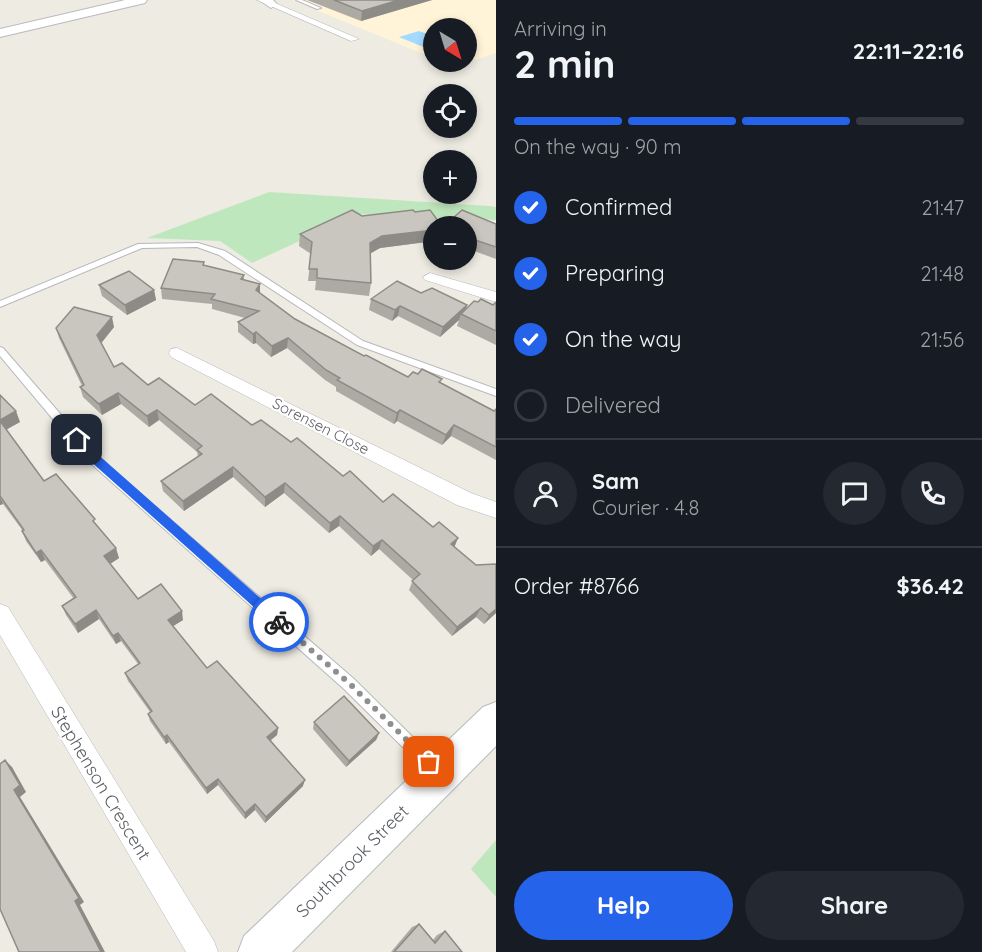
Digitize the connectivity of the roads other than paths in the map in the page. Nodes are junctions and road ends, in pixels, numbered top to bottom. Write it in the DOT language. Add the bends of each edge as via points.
graph roads {
  1 [pos="105,0"];
  2 [pos="141,0"];
  3 [pos="298,0"];
  4 [pos="266,1"];
  5 [pos="319,8"];
  6 [pos="0,25"];
  7 [pos="0,33"];
  8 [pos="354,39"];
  9 [pos="430,277"];
  10 [pos="496,297"];
  11 [pos="0,304"];
  12 [pos="0,350"];
  13 [pos="177,354"];
  14 [pos="496,393"];
  15 [pos="464,499"];
  16 [pos="496,510"];
  17 [pos="496,522"];
  18 [pos="0,614"];
  19 [pos="496,720"];
  20 [pos="440,774"];
  21 [pos="203,952"];
  22 [pos="260,952"];
  1 -- 6 [label="main road"];
  2 -- 7 [label="main road"];
  3 -- 5 [label="lane"];
  4 -- 8 [label="street"];
  9 -- 10 [label="street"];
  11 -- 14 [label="lane" via="141,246 198,245 222,253 360,343"];
  12 -- 20 [label="lane" via="92,458 350,684"];
  13 -- 15 [label="street, Sorensen Close"];
  15 -- 16 [label="street, Sorensen Close"];
  15 -- 17 [label="street, Sorensen Close"];
  18 -- 21 [label="street, Stephenson Crescent"];
  19 -- 20 [label="main road, Southbrook Street"];
  20 -- 22 [label="main road, Southbrook Street"];
}
